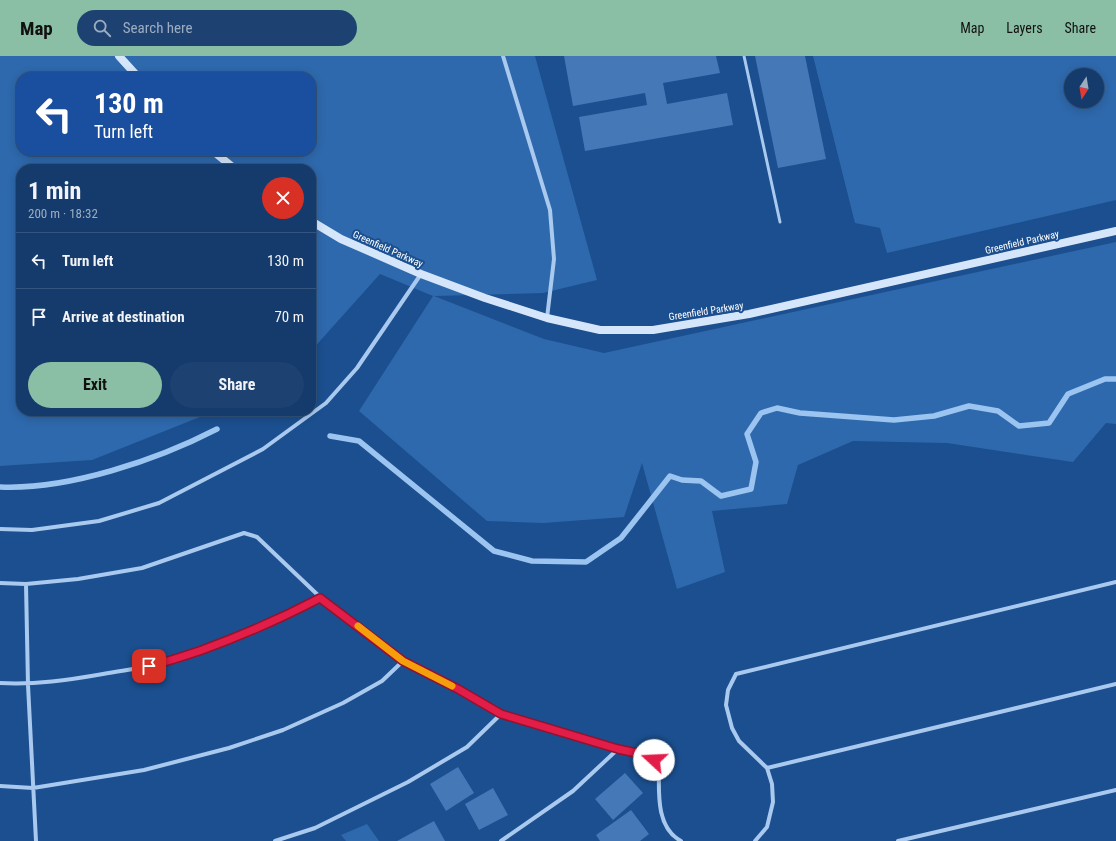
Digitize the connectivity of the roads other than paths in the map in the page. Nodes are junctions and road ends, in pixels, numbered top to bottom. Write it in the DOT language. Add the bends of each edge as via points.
graph roads {
  1 [pos="119,56"];
  2 [pos="503,56"];
  3 [pos="744,56"];
  4 [pos="133,72"];
  5 [pos="220,156"];
  6 [pos="229,164"];
  7 [pos="780,222"];
  8 [pos="316,224"];
  9 [pos="1116,231"];
  10 [pos="421,274"];
  11 [pos="548,318"];
  12 [pos="316,410"];
  13 [pos="308,416"];
  14 [pos="0,529"];
  15 [pos="1116,582"];
  16 [pos="0,583"];
  17 [pos="26,584"];
  18 [pos="320,598"];
  19 [pos="403,661"];
  20 [pos="0,683"];
  21 [pos="1116,684"];
  22 [pos="28,685"];
  23 [pos="501,714"];
  24 [pos="618,749"];
  25 [pos="767,768"];
  26 [pos="0,786"];
  27 [pos="32,788"];
  28 [pos="1116,790"];
  29 [pos="673,837"];
  30 [pos="36,841"];
  31 [pos="275,841"];
  32 [pos="501,841"];
  33 [pos="669,841"];
  34 [pos="681,841"];
  35 [pos="755,841"];
  36 [pos="898,841"];
  1 -- 4 [label="main road"];
  2 -- 11 [label="street" via="550,210 554,259"];
  3 -- 7 [label="lane"];
  5 -- 6 [label="main road"];
  8 -- 10 [label="main road, Greenfield Parkway" via="341,239"];
  9 -- 11 [label="main road, Greenfield Parkway" via="750,314 653,330 600,330"];
  10 -- 11 [label="main road, Greenfield Parkway"];
  10 -- 12 [label="street" via="357,368 326,403"];
  13 -- 14 [label="street" via="262,449 159,503 99,521 32,530"];
  15 -- 25 [label="street" via="736,674 728,690 726,705 732,728 739,741"];
  16 -- 17 [label="street"];
  17 -- 18 [label="street" via="78,579 142,568 244,533 257,537"];
  17 -- 22 [label="street"];
  18 -- 19 [label="street"];
  18 -- 22 [label="street" via="280,619 164,663"];
  19 -- 23 [label="street"];
  19 -- 27 [label="street" via="382,681 343,703 276,732 229,748 144,770"];
  20 -- 22 [label="street"];
  21 -- 25 [label="street"];
  22 -- 27 [label="street"];
  23 -- 24 [label="street"];
  23 -- 31 [label="street" via="467,747 408,782 315,828"];
  24 -- 29 [label="street" via="646,755 659,766 658,798 662,816"];
  24 -- 32 [label="street" via="574,791"];
  25 -- 35 [label="street" via="772,784 773,802 767,827"];
  26 -- 27 [label="street"];
  27 -- 30 [label="street"];
  28 -- 36 [label="street"];
  29 -- 33 [label="street"];
  29 -- 34 [label="street"];
}
